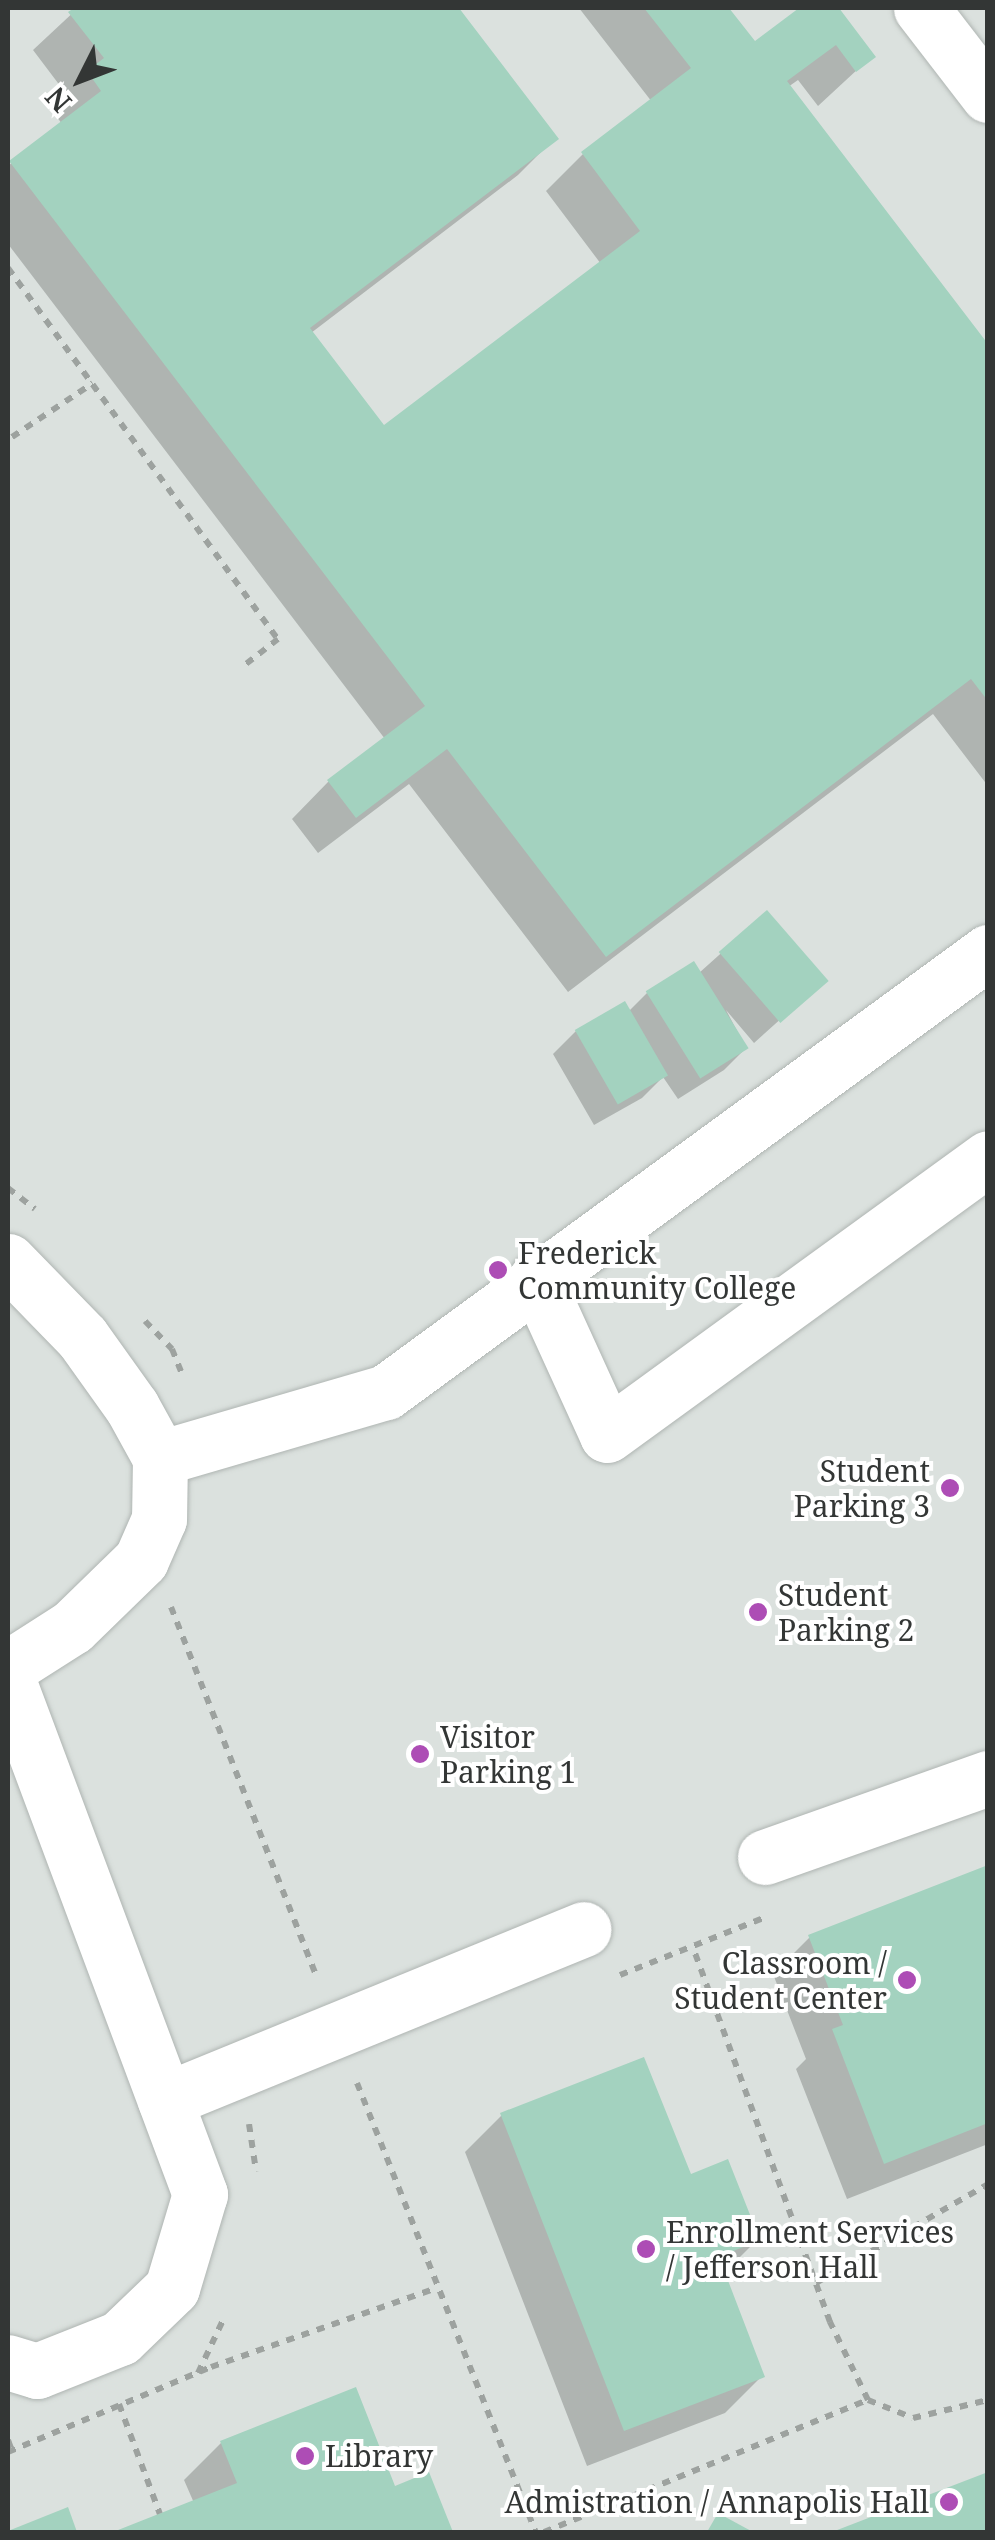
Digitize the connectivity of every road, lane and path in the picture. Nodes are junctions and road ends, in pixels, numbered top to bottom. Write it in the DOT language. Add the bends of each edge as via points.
graph roads {
  1 [pos="921,8"];
  2 [pos="988,95"];
  3 [pos="8,268"];
  4 [pos="93,383"];
  5 [pos="12,438"];
  6 [pos="242,667"];
  7 [pos="988,952"];
  8 [pos="988,1158"];
  9 [pos="8,1262"];
  10 [pos="536,1279"];
  11 [pos="160,1458"];
  12 [pos="166,1593"];
  13 [pos="8,1668"];
  14 [pos="8,1680"];
  15 [pos="988,1778"];
  16 [pos="765,1857"];
  17 [pos="773,1914"];
  18 [pos="583,1929"];
  19 [pos="693,1947"];
  20 [pos="603,1982"];
  21 [pos="321,1988"];
  22 [pos="370,2071"];
  23 [pos="164,2100"];
  24 [pos="266,2113"];
  25 [pos="256,2182"];
  26 [pos="988,2184"];
  27 [pos="816,2283"];
  28 [pos="436,2288"];
  29 [pos="229,2309"];
  30 [pos="94,2348"];
  31 [pos="8,2362"];
  32 [pos="198,2373"];
  33 [pos="868,2400"];
  34 [pos="988,2400"];
  35 [pos="119,2406"];
  36 [pos="8,2440"];
  37 [pos="10,2451"];
  38 [pos="160,2514"];
  39 [pos="536,2532"];
  40 [pos="544,2532"];
  1 -- 2 [label="lane"];
  3 -- 4 [label="path"];
  4 -- 5 [label="path"];
  4 -- 6 [label="path" via="278,639"];
  7 -- 10 [label="lane"];
  8 -- 10 [label="lane" via="607,1434"];
  9 -- 11 [label="lane" via="82,1338"];
  10 -- 11 [label="lane" via="386,1392"];
  11 -- 13 [label="lane" via="159,1519 141,1560 72,1627"];
  12 -- 21 [label="path"];
  14 -- 23 [label="lane"];
  15 -- 16 [label="lane"];
  17 -- 19 [label="path"];
  18 -- 23 [label="lane"];
  19 -- 20 [label="path"];
  19 -- 27 [label="path"];
  22 -- 28 [label="path" via="354,2076"];
  23 -- 30 [label="lane" via="200,2194 172,2288 120,2338"];
  24 -- 25 [label="path" via="248,2121"];
  26 -- 27 [label="path"];
  27 -- 33 [label="path"];
  28 -- 32 [label="path"];
  28 -- 39 [label="path"];
  29 -- 32 [label="path"];
  30 -- 31 [label="lane" via="37,2370"];
  30 -- 35 [label="path"];
  32 -- 35 [label="path"];
  33 -- 34 [label="path" via="913,2418"];
  33 -- 40 [label="path"];
  35 -- 37 [label="path"];
  35 -- 38 [label="path"];
  36 -- 37 [label="path"];
}
